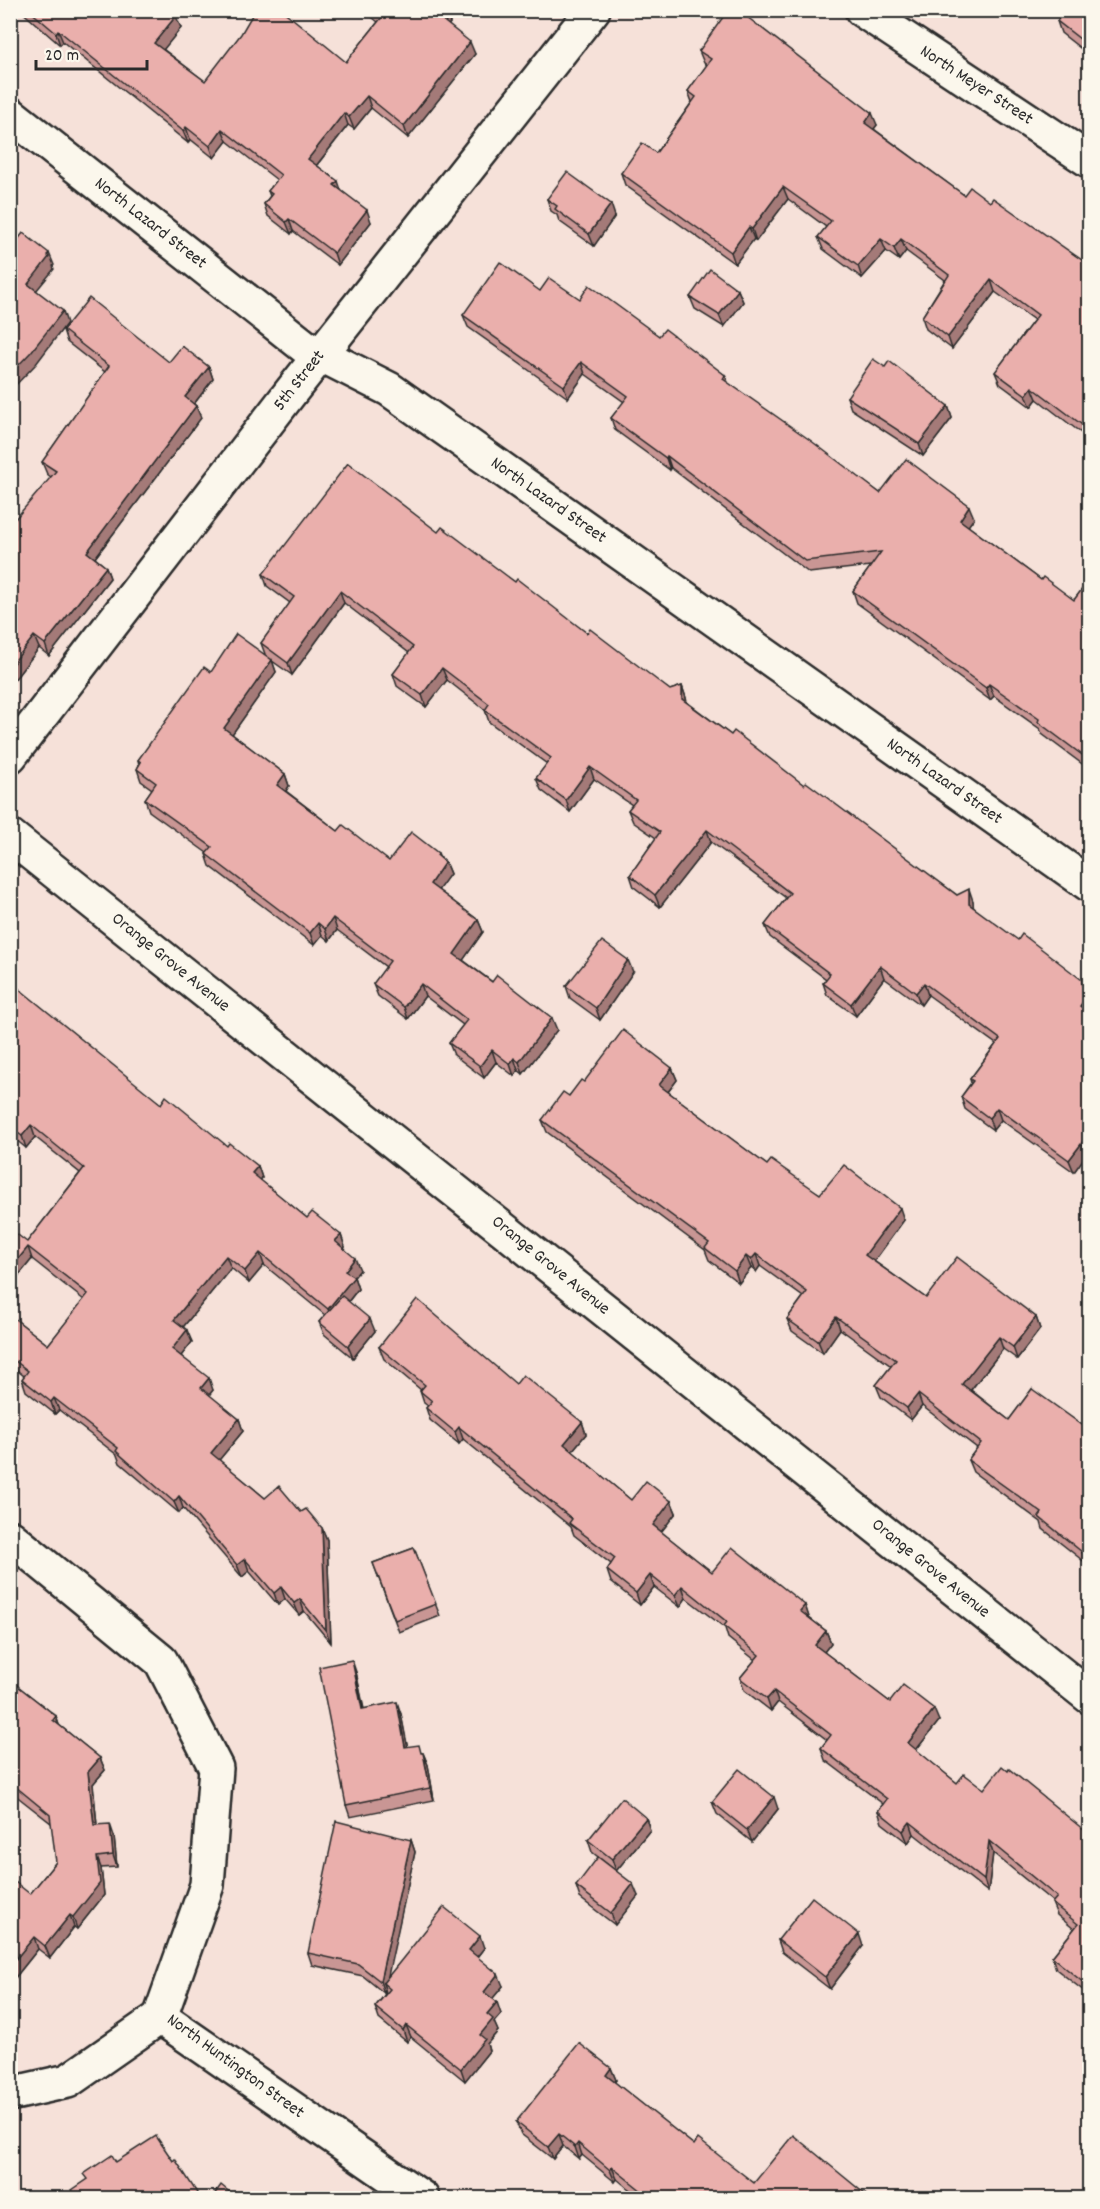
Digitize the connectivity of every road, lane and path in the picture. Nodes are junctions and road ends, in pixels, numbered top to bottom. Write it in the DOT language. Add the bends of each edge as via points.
graph roads {
  1 [pos="593,10"];
  2 [pos="862,10"];
  3 [pos="10,114"];
  4 [pos="1089,161"];
  5 [pos="321,353"];
  6 [pos="10,756"];
  7 [pos="10,836"];
  8 [pos="1089,885"];
  9 [pos="10,1537"];
  10 [pos="1089,1697"];
  11 [pos="160,2017"];
  12 [pos="10,2094"];
  13 [pos="422,2199"];
  1 -- 5 [label="street, 5th Street"];
  2 -- 4 [label="street, North Meyer Street"];
  3 -- 5 [label="street, North Lazard Street" via="304,346"];
  5 -- 6 [label="street, 5th Street"];
  5 -- 8 [label="street, North Lazard Street" via="389,389"];
  7 -- 10 [label="street, Orange Grove Avenue"];
  9 -- 11 [label="street, North Huntington Street" via="160,1661 216,1768 207,1885"];
  11 -- 12 [label="street" via="68,2081"];
  11 -- 13 [label="street, North Huntington Street"];
}
